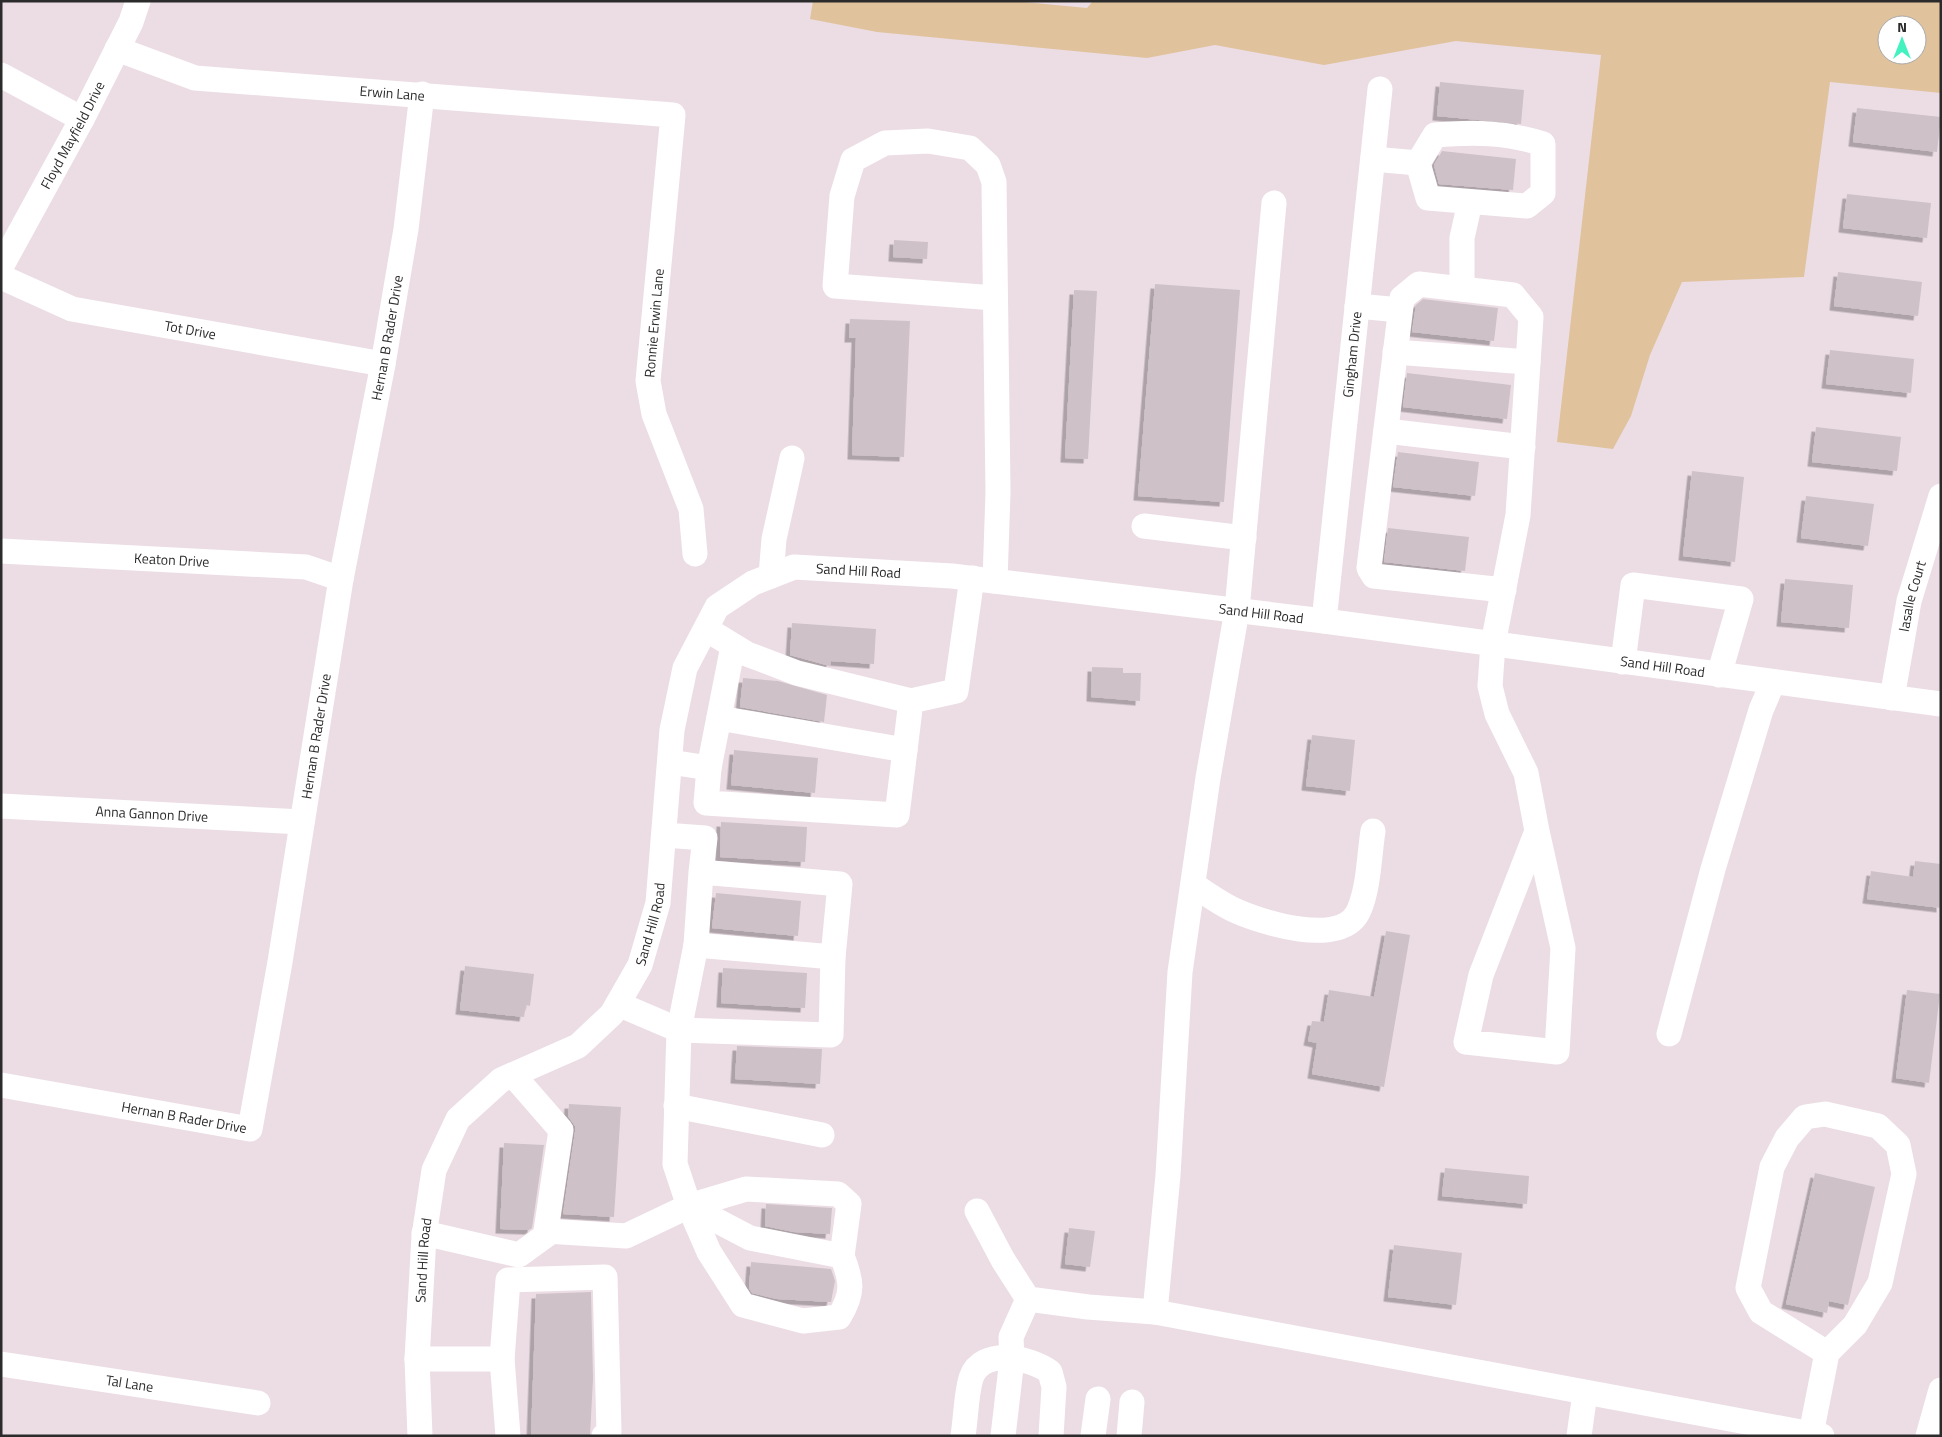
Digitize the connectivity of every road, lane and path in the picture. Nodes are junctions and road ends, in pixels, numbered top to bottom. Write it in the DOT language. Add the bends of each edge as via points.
graph roads {
  1 [pos="138,1"];
  2 [pos="118,49"];
  3 [pos="1,75"];
  4 [pos="1380,89"];
  5 [pos="422,94"];
  6 [pos="673,114"];
  7 [pos="82,120"];
  8 [pos="1373,159"];
  9 [pos="1418,163"];
  10 [pos="1470,202"];
  11 [pos="1274,203"];
  12 [pos="1,267"];
  13 [pos="1,277"];
  14 [pos="1462,289"];
  15 [pos="995,298"];
  16 [pos="1357,306"];
  17 [pos="1400,310"];
  18 [pos="1396,352"];
  19 [pos="1528,362"];
  20 [pos="383,364"];
  21 [pos="1386,430"];
  22 [pos="1523,447"];
  23 [pos="792,458"];
  24 [pos="1341,462"];
  25 [pos="1381,469"];
  26 [pos="1941,496"];
  27 [pos="1144,526"];
  28 [pos="1244,538"];
  29 [pos="1332,544"];
  30 [pos="1372,548"];
  31 [pos="1,551"];
  32 [pos="694,554"];
  33 [pos="771,576"];
  34 [pos="341,579"];
  35 [pos="983,580"];
  36 [pos="1504,590"];
  37 [pos="1237,610"];
  38 [pos="1324,621"];
  39 [pos="706,629"];
  40 [pos="1494,644"];
  41 [pos="733,646"];
  42 [pos="1623,662"];
  43 [pos="1719,675"];
  44 [pos="1773,682"];
  45 [pos="1892,698"];
  46 [pos="911,701"];
  47 [pos="1941,704"];
  48 [pos="719,718"];
  49 [pos="905,750"];
  50 [pos="670,762"];
  51 [pos="709,768"];
  52 [pos="1,806"];
  53 [pos="302,822"];
  54 [pos="1373,831"];
  55 [pos="1537,831"];
  56 [pos="664,834"];
  57 [pos="700,872"];
  58 [pos="1193,884"];
  59 [pos="658,903"];
  60 [pos="698,904"];
  61 [pos="696,945"];
  62 [pos="833,957"];
  63 [pos="618,1004"];
  64 [pos="679,1030"];
  65 [pos="1669,1034"];
  66 [pos="513,1075"];
  67 [pos="1,1086"];
  68 [pos="676,1106"];
  69 [pos="822,1134"];
  70 [pos="689,1206"];
  71 [pos="977,1211"];
  72 [pos="552,1231"];
  73 [pos="424,1233"];
  74 [pos="842,1256"];
  75 [pos="1028,1299"];
  76 [pos="1154,1312"];
  77 [pos="1827,1353"];
  78 [pos="416,1359"];
  79 [pos="502,1359"];
  80 [pos="1012,1359"];
  81 [pos="1,1364"];
  82 [pos="1941,1390"];
  83 [pos="1585,1392"];
  84 [pos="1098,1399"];
  85 [pos="1132,1402"];
  86 [pos="258,1403"];
  87 [pos="1817,1435"];
  88 [pos="420,1436"];
  89 [pos="508,1436"];
  90 [pos="604,1436"];
  91 [pos="964,1436"];
  92 [pos="1003,1436"];
  93 [pos="1051,1436"];
  94 [pos="1093,1436"];
  95 [pos="1129,1436"];
  96 [pos="1579,1436"];
  97 [pos="1928,1436"];
  1 -- 2 [label="street, Floyd Mayfield Drive"];
  2 -- 5 [label="street, Erwin Lane" via="195,78"];
  2 -- 7 [label="street, Floyd Mayfield Drive"];
  3 -- 7 [label="street"];
  4 -- 8 [label="street, Gingham Drive"];
  5 -- 6 [label="street, Erwin Lane"];
  5 -- 20 [label="street, Hernan B Rader Drive" via="406,229"];
  6 -- 32 [label="street, Ronnie Erwin Lane" via="648,381 654,414 691,509"];
  7 -- 12 [label="street, Floyd Mayfield Drive"];
  8 -- 9 [label="street"];
  8 -- 16 [label="street, Gingham Drive"];
  9 -- 10 [label="street" via="1428,198"];
  9 -- 10 [label="street" via="1435,135 1470,132 1517,136 1543,144 1543,193 1527,206"];
  10 -- 14 [label="street" via="1462,238"];
  11 -- 28 [label="street"];
  13 -- 20 [label="street, Tot Drive" via="72,309"];
  14 -- 17 [label="street" via="1419,284 1402,298"];
  14 -- 19 [label="street" via="1513,295 1531,317"];
  15 -- 15 [label="street" via="994,182 988,164 970,148 928,141 885,143 853,160 842,196 835,286"];
  15 -- 35 [label="street" via="998,492"];
  16 -- 17 [label="street"];
  16 -- 24 [label="street, Gingham Drive"];
  17 -- 18 [label="street"];
  18 -- 19 [label="street"];
  18 -- 21 [label="street"];
  19 -- 22 [label="street"];
  20 -- 34 [label="street, Hernan B Rader Drive"];
  21 -- 22 [label="street"];
  21 -- 25 [label="street"];
  22 -- 36 [label="street" via="1518,515"];
  23 -- 33 [label="street" via="774,539"];
  24 -- 25 [label="street"];
  24 -- 29 [label="street, Gingham Drive"];
  25 -- 30 [label="street"];
  26 -- 45 [label="street, lasalle Court" via="1909,601"];
  27 -- 28 [label="street"];
  28 -- 37 [label="street"];
  29 -- 30 [label="street"];
  29 -- 38 [label="street, Gingham Drive"];
  30 -- 36 [label="street" via="1369,568 1374,576"];
  31 -- 34 [label="street, Keaton Drive" via="306,567"];
  33 -- 35 [label="street, Sand Hill Road" via="794,567"];
  33 -- 39 [label="street, Sand Hill Road" via="753,583 717,607"];
  34 -- 53 [label="street, Hernan B Rader Drive"];
  35 -- 37 [label="street, Sand Hill Road"];
  35 -- 46 [label="street" via="956,691"];
  36 -- 40 [label="street"];
  37 -- 38 [label="street, Sand Hill Road"];
  37 -- 58 [label="street"];
  38 -- 40 [label="street, Sand Hill Road"];
  39 -- 41 [label="street"];
  39 -- 50 [label="street, Sand Hill Road" via="685,668 672,730"];
  40 -- 42 [label="street, Sand Hill Road"];
  40 -- 55 [label="street" via="1490,686 1497,714 1526,772"];
  41 -- 46 [label="street" via="797,673"];
  41 -- 48 [label="street"];
  42 -- 43 [label="street, Sand Hill Road"];
  42 -- 43 [label="street" via="1633,585 1741,599"];
  43 -- 44 [label="street, Sand Hill Road"];
  44 -- 45 [label="street, Sand Hill Road"];
  44 -- 65 [label="street" via="1761,710 1713,869"];
  45 -- 47 [label="street, Sand Hill Road"];
  46 -- 49 [label="street"];
  48 -- 49 [label="street"];
  48 -- 51 [label="street"];
  49 -- 51 [label="street" via="897,815 706,803"];
  50 -- 51 [label="street"];
  50 -- 56 [label="street, Sand Hill Road"];
  52 -- 53 [label="street, Anna Gannon Drive"];
  53 -- 67 [label="street, Hernan B Rader Drive" via="250,1129"];
  54 -- 58 [label="street" via="1359,911 1350,922 1332,930 1307,930 1268,922 1232,909"];
  55 -- 55 [label="street" via="1481,975 1466,1042 1557,1052 1563,948"];
  56 -- 57 [label="street" via="705,838"];
  56 -- 59 [label="street, Sand Hill Road"];
  57 -- 60 [label="street"];
  57 -- 62 [label="street" via="840,884"];
  58 -- 76 [label="street" via="1180,972 1168,1175"];
  59 -- 60 [label="street"];
  59 -- 63 [label="street, Sand Hill Road" via="640,965"];
  60 -- 61 [label="street"];
  61 -- 62 [label="street"];
  61 -- 64 [label="street"];
  62 -- 64 [label="street" via="831,1035"];
  63 -- 64 [label="street"];
  63 -- 66 [label="street, Sand Hill Road" via="612,1014 578,1046"];
  64 -- 68 [label="street"];
  66 -- 72 [label="street" via="561,1130 546,1231"];
  66 -- 73 [label="street, Sand Hill Road" via="501,1080 458,1119 434,1170"];
  68 -- 69 [label="street"];
  68 -- 70 [label="street" via="675,1164"];
  70 -- 72 [label="street" via="626,1236"];
  70 -- 74 [label="street" via="750,1238"];
  70 -- 74 [label="street" via="746,1190 838,1194 849,1204"];
  70 -- 74 [label="street" via="709,1252 743,1304 803,1321 839,1317 849,1301 851,1277"];
  71 -- 75 [label="street"];
  72 -- 73 [label="street" via="518,1255"];
  73 -- 78 [label="street, Sand Hill Road"];
  75 -- 76 [label="street"];
  75 -- 80 [label="street" via="1011,1337"];
  76 -- 83 [label="street"];
  77 -- 77 [label="street" via="1855,1325 1880,1283 1904,1174 1898,1145 1878,1126 1825,1114 1805,1117 1787,1138 1772,1167 1748,1288 1761,1312"];
  77 -- 87 [label="street"];
  78 -- 79 [label="street"];
  78 -- 88 [label="street, Sand Hill Road"];
  79 -- 89 [label="street"];
  79 -- 90 [label="street" via="508,1280 604,1277 608,1432"];
  80 -- 91 [label="street" via="996,1359 981,1364 972,1376"];
  80 -- 92 [label="street"];
  80 -- 93 [label="street" via="1028,1360 1050,1372 1054,1387"];
  81 -- 86 [label="street, Tal Lane"];
  82 -- 97 [label="street"];
  83 -- 87 [label="street"];
  83 -- 96 [label="street"];
  84 -- 94 [label="street"];
  85 -- 95 [label="street"];
}
